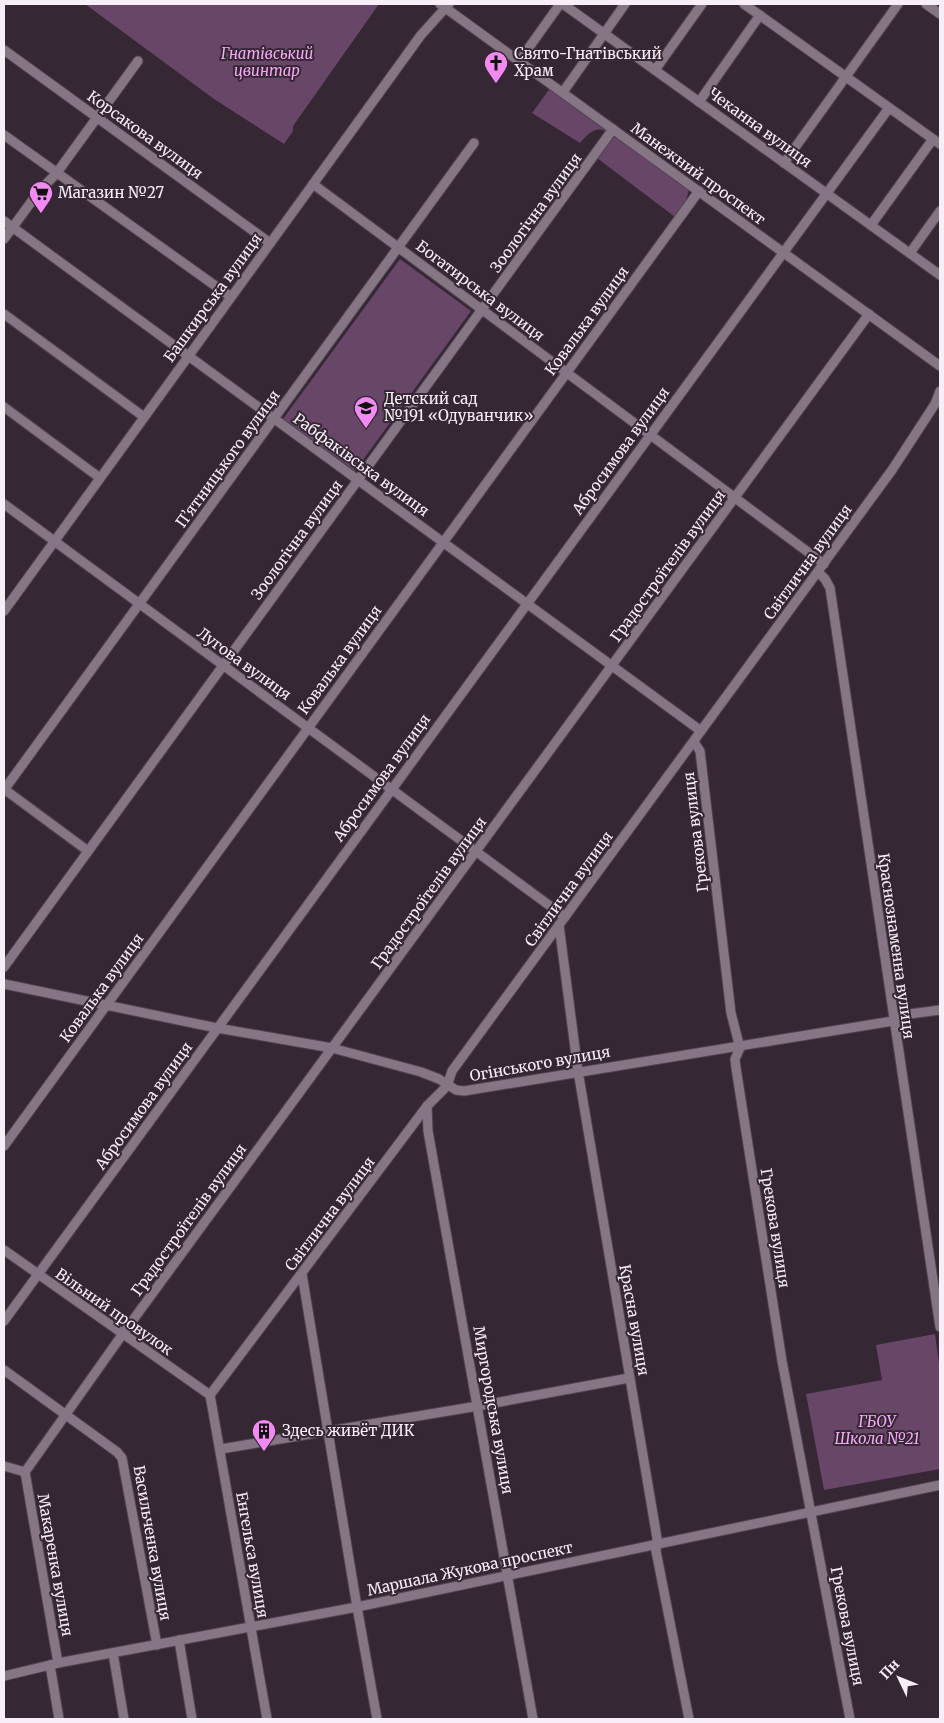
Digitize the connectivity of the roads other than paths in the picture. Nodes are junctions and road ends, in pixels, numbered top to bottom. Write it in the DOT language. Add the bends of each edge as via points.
graph roads {
  1 [pos="562,4"];
  2 [pos="625,4"];
  3 [pos="702,4"];
  4 [pos="744,4"];
  5 [pos="898,4"];
  6 [pos="926,4"];
  7 [pos="445,5"];
  8 [pos="940,14"];
  9 [pos="760,16"];
  10 [pos="604,33"];
  11 [pos="4,50"];
  12 [pos="138,60"];
  13 [pos="520,60"];
  14 [pos="655,70"];
  15 [pos="846,77"];
  16 [pos="563,92"];
  17 [pos="699,102"];
  18 [pos="889,108"];
  19 [pos="98,118"];
  20 [pos="613,129"];
  21 [pos="4,135"];
  22 [pos="936,141"];
  23 [pos="474,143"];
  24 [pos="784,163"];
  25 [pos="56,174"];
  26 [pos="312,184"];
  27 [pos="698,191"];
  28 [pos="827,194"];
  29 [pos="940,211"];
  30 [pos="4,222"];
  31 [pos="871,225"];
  32 [pos="13,228"];
  33 [pos="4,239"];
  34 [pos="270,243"];
  35 [pos="398,248"];
  36 [pos="784,253"];
  37 [pos="910,254"];
  38 [pos="940,275"];
  39 [pos="231,297"];
  40 [pos="482,310"];
  41 [pos="4,314"];
  42 [pos="869,314"];
  43 [pos="188,356"];
  44 [pos="940,366"];
  45 [pos="566,372"];
  46 [pos="940,391"];
  47 [pos="4,407"];
  48 [pos="144,417"];
  49 [pos="274,419"];
  50 [pos="650,435"];
  51 [pos="100,478"];
  52 [pos="358,480"];
  53 [pos="735,498"];
  54 [pos="4,504"];
  55 [pos="54,541"];
  56 [pos="443,542"];
  57 [pos="824,564"];
  58 [pos="818,572"];
  59 [pos="526,603"];
  60 [pos="140,604"];
  61 [pos="4,611"];
  62 [pos="223,666"];
  63 [pos="612,666"];
  64 [pos="308,728"];
  65 [pos="701,731"];
  66 [pos="694,742"];
  67 [pos="390,788"];
  68 [pos="4,789"];
  69 [pos="88,851"];
  70 [pos="476,851"];
  71 [pos="565,917"];
  72 [pos="559,925"];
  73 [pos="4,967"];
  74 [pos="4,984"];
  75 [pos="106,1006"];
  76 [pos="940,1010"];
  77 [pos="893,1021"];
  78 [pos="217,1028"];
  79 [pos="739,1045"];
  80 [pos="332,1048"];
  81 [pos="578,1072"];
  82 [pos="447,1086"];
  83 [pos="427,1106"];
  84 [pos="4,1146"];
  85 [pos="4,1250"];
  86 [pos="302,1274"];
  87 [pos="39,1275"];
  88 [pos="4,1321"];
  89 [pos="940,1327"];
  90 [pos="122,1335"];
  91 [pos="4,1370"];
  92 [pos="629,1378"];
  93 [pos="210,1395"];
  94 [pos="478,1406"];
  95 [pos="65,1415"];
  96 [pos="328,1431"];
  97 [pos="221,1449"];
  98 [pos="4,1466"];
  99 [pos="25,1472"];
  100 [pos="940,1486"];
  101 [pos="812,1512"];
  102 [pos="656,1545"];
  103 [pos="508,1575"];
  104 [pos="357,1607"];
  105 [pos="251,1627"];
  106 [pos="179,1640"];
  107 [pos="157,1644"];
  108 [pos="113,1653"];
  109 [pos="54,1664"];
  110 [pos="4,1676"];
  111 [pos="59,1719"];
  112 [pos="124,1719"];
  113 [pos="192,1719"];
  114 [pos="267,1719"];
  115 [pos="378,1719"];
  116 [pos="533,1719"];
  117 [pos="689,1719"];
  118 [pos="850,1719"];
  1 -- 10 [label="street, Чеканна вулиця"];
  1 -- 13 [label="street"];
  2 -- 10 [label="street"];
  3 -- 14 [label="street"];
  4 -- 9 [label="street"];
  5 -- 15 [label="street"];
  6 -- 8 [label="street"];
  7 -- 13 [label="street, Манежний проспект"];
  7 -- 26 [label="street, Башкирська вулиця"];
  9 -- 15 [label="street"];
  9 -- 17 [label="street"];
  10 -- 14 [label="street, Чеканна вулиця"];
  10 -- 16 [label="street"];
  11 -- 19 [label="street, Корсакова вулиця"];
  12 -- 19 [label="street"];
  13 -- 16 [label="street, Манежний проспект"];
  14 -- 17 [label="street, Чеканна вулиця"];
  15 -- 18 [label="street"];
  15 -- 24 [label="street"];
  16 -- 20 [label="street, Манежний проспект"];
  17 -- 24 [label="street, Чеканна вулиця"];
  18 -- 22 [label="street"];
  18 -- 28 [label="street, Абросимова вулиця"];
  19 -- 25 [label="street"];
  19 -- 34 [label="street, Корсакова вулиця"];
  20 -- 27 [label="street, Манежний проспект"];
  20 -- 40 [label="street, Зоологічна вулиця"];
  21 -- 25 [label="street"];
  22 -- 31 [label="street"];
  23 -- 35 [label="street, П’ятницького вулиця"];
  24 -- 28 [label="street, Чеканна вулиця"];
  25 -- 32 [label="street" via="40,190"];
  25 -- 39 [label="street"];
  26 -- 34 [label="street, Башкирська вулиця"];
  26 -- 35 [label="street, Богатирська вулиця"];
  27 -- 36 [label="street, Манежний проспект"];
  27 -- 45 [label="street, Ковалька вулиця"];
  28 -- 31 [label="street, Чеканна вулиця"];
  28 -- 36 [label="street, Абросимова вулиця"];
  29 -- 37 [label="street"];
  30 -- 32 [label="street, Рабфаківська вулиця"];
  31 -- 37 [label="street, Чеканна вулиця"];
  32 -- 33 [label="street"];
  32 -- 43 [label="street, Рабфаківська вулиця"];
  34 -- 39 [label="street, Башкирська вулиця"];
  35 -- 40 [label="street, Богатирська вулиця"];
  35 -- 49 [label="street, П’ятницького вулиця"];
  36 -- 42 [label="street, Манежний проспект"];
  36 -- 50 [label="street, Абросимова вулиця"];
  37 -- 38 [label="street, Чеканна вулиця"];
  39 -- 43 [label="street, Башкирська вулиця"];
  40 -- 45 [label="street, Богатирська вулиця"];
  40 -- 52 [label="street, Зоологічна вулиця"];
  41 -- 48 [label="street"];
  42 -- 44 [label="street, Манежний проспект"];
  42 -- 53 [label="street, Градостроїтелiв вулиця"];
  43 -- 48 [label="street, Башкирська вулиця"];
  43 -- 49 [label="street, Рабфаківська вулиця"];
  45 -- 50 [label="street, Богатирська вулиця"];
  45 -- 56 [label="street, Ковалька вулиця"];
  46 -- 57 [label="street, Світлична вулиця" via="892,470"];
  47 -- 51 [label="street"];
  48 -- 51 [label="street, Башкирська вулиця"];
  49 -- 52 [label="street, Рабфаківська вулиця"];
  49 -- 60 [label="street, П’ятницького вулиця"];
  50 -- 53 [label="street, Богатирська вулиця"];
  50 -- 59 [label="street, Абросимова вулиця"];
  51 -- 55 [label="street, Башкирська вулиця"];
  52 -- 56 [label="street, Рабфаківська вулиця"];
  52 -- 62 [label="street, Зоологічна вулиця"];
  53 -- 57 [label="street, Богатирська вулиця"];
  53 -- 63 [label="street, Градостроїтелiв вулиця"];
  54 -- 55 [label="street, Лугова вулиця"];
  55 -- 60 [label="street, Лугова вулиця"];
  55 -- 61 [label="street, Башкирська вулиця"];
  56 -- 59 [label="street, Рабфаківська вулиця"];
  56 -- 64 [label="street, Ковалька вулиця"];
  57 -- 58 [label="street, Світлична вулиця"];
  58 -- 65 [label="street, Світлична вулиця"];
  58 -- 77 [label="street, Краснознаменна вулиця" via="830,588"];
  59 -- 63 [label="street, Рабфаківська вулиця"];
  59 -- 67 [label="street, Абросимова вулиця"];
  60 -- 62 [label="street, Лугова вулиця"];
  60 -- 68 [label="street, П’ятницького вулиця"];
  62 -- 64 [label="street, Лугова вулиця"];
  62 -- 69 [label="street, Зоологічна вулиця"];
  63 -- 65 [label="street, Рабфаківська вулиця"];
  63 -- 70 [label="street, Градостроїтелiв вулиця"];
  64 -- 67 [label="street, Лугова вулиця"];
  64 -- 75 [label="street, Ковалька вулиця"];
  65 -- 66 [label="street, Світлична вулиця"];
  66 -- 71 [label="street, Світлична вулиця"];
  66 -- 79 [label="street, Грекова вулиця" via="700,750 731,1013"];
  67 -- 70 [label="street, Лугова вулиця"];
  67 -- 78 [label="street, Абросимова вулиця"];
  68 -- 69 [label="street"];
  69 -- 73 [label="street, Зоологічна вулиця"];
  70 -- 71 [label="street, Лугова вулиця"];
  70 -- 80 [label="street, Градостроїтелiв вулиця"];
  71 -- 72 [label="street, Світлична вулиця"];
  72 -- 81 [label="street, Красна вулиця"];
  72 -- 82 [label="street, Світлична вулиця" via="452,1071"];
  74 -- 75 [label="street, Огінського вулиця"];
  75 -- 78 [label="street, Огінського вулиця"];
  75 -- 84 [label="street, Ковалька вулиця"];
  76 -- 77 [label="street, Огінського вулиця" via="902,1016"];
  77 -- 79 [label="street, Огінського вулиця"];
  77 -- 89 [label="street, Краснознаменна вулиця"];
  78 -- 80 [label="street, Огінського вулиця"];
  78 -- 87 [label="street, Абросимова вулиця"];
  79 -- 81 [label="street, Огінського вулиця"];
  79 -- 101 [label="street, Грекова вулиця" via="736,1068 781,1352"];
  80 -- 82 [label="street, Огінського вулиця" via="421,1072"];
  80 -- 90 [label="street, Градостроїтелiв вулиця"];
  81 -- 82 [label="street, Огінського вулиця" via="464,1091"];
  81 -- 92 [label="street, Красна вулиця"];
  82 -- 83 [label="street, Світлична вулиця"];
  83 -- 86 [label="street, Світлична вулиця"];
  83 -- 94 [label="street, Миргородська вулиця" via="428,1131"];
  85 -- 87 [label="street, Вільний провулок"];
  86 -- 93 [label="street, Світлична вулиця"];
  86 -- 96 [label="street"];
  87 -- 88 [label="street, Абросимова вулиця"];
  87 -- 90 [label="street, Вільний провулок"];
  90 -- 93 [label="street, Вільний провулок"];
  90 -- 95 [label="street, Градостроїтелiв вулиця"];
  91 -- 95 [label="street, Васильченка вулиця"];
  92 -- 94 [label="street"];
  92 -- 102 [label="street, Красна вулиця"];
  93 -- 97 [label="street, Енгельса вулиця"];
  94 -- 96 [label="street"];
  94 -- 103 [label="street, Миргородська вулиця"];
  95 -- 99 [label="street, Градостроїтелiв вулиця"];
  95 -- 107 [label="street, Васильченка вулиця" via="122,1458"];
  96 -- 97 [label="street"];
  96 -- 104 [label="street"];
  97 -- 105 [label="street, Енгельса вулиця"];
  98 -- 99 [label="street"];
  99 -- 109 [label="street, Макаренка вулиця"];
  100 -- 101 [label="street, Маршала Жукова проспект"];
  101 -- 102 [label="street, Маршала Жукова проспект"];
  101 -- 118 [label="street, Грекова вулиця"];
  102 -- 103 [label="street, Маршала Жукова проспект"];
  102 -- 117 [label="street, Красна вулиця"];
  103 -- 104 [label="street, Маршала Жукова проспект"];
  103 -- 116 [label="street, Миргородська вулиця"];
  104 -- 105 [label="street, Маршала Жукова проспект"];
  104 -- 115 [label="street"];
  105 -- 106 [label="street, Маршала Жукова проспект"];
  105 -- 114 [label="street, Енгельса вулиця"];
  106 -- 107 [label="street, Маршала Жукова проспект"];
  106 -- 113 [label="street, Васильченка вулиця"];
  107 -- 108 [label="street, Маршала Жукова проспект"];
  108 -- 109 [label="street, Маршала Жукова проспект"];
  108 -- 112 [label="street"];
  109 -- 110 [label="street, Маршала Жукова проспект"];
  109 -- 111 [label="street, Макаренка вулиця"];
}
